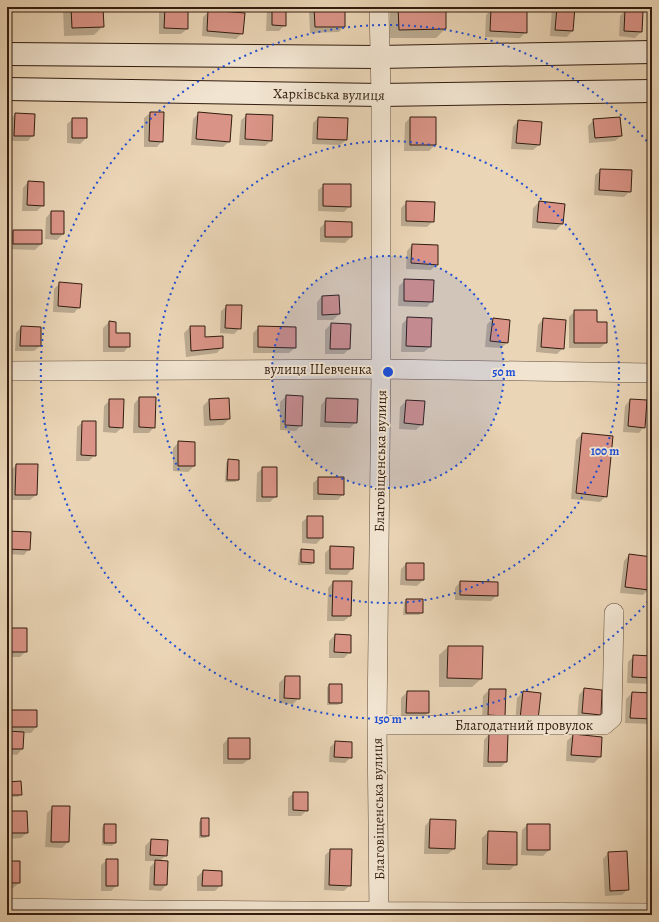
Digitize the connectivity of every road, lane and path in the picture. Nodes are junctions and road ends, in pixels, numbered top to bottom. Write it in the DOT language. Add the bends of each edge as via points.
graph roads {
  1 [pos="378,7"];
  2 [pos="652,52"];
  3 [pos="7,54"];
  4 [pos="379,57"];
  5 [pos="7,89"];
  6 [pos="652,91"];
  7 [pos="381,95"];
  8 [pos="381,369"];
  9 [pos="7,371"];
  10 [pos="652,373"];
  11 [pos="614,613"];
  12 [pos="377,724"];
  13 [pos="7,908"];
  14 [pos="379,913"];
  15 [pos="652,913"];
  16 [pos="543,914"];
  1 -- 4 [label="street, Благовіщенська вулиця"];
  2 -- 4 [label="street"];
  3 -- 4 [label="street"];
  4 -- 7 [label="street, Благовіщенська вулиця"];
  5 -- 7 [label="street, Харківська вулиця"];
  6 -- 7 [label="street, Харківська вулиця"];
  7 -- 8 [label="street, Благовіщенська вулиця"];
  8 -- 9 [label="street, вулиця Шевченка"];
  8 -- 10 [label="street, вулиця Шевченка"];
  8 -- 12 [label="street, Благовіщенська вулиця"];
  11 -- 12 [label="street, Благодатний провулок" via="612,718 604,725"];
  12 -- 14 [label="street, Благовіщенська вулиця"];
  13 -- 14 [label="street"];
  14 -- 16 [label="street"];
  15 -- 16 [label="street"];
}
